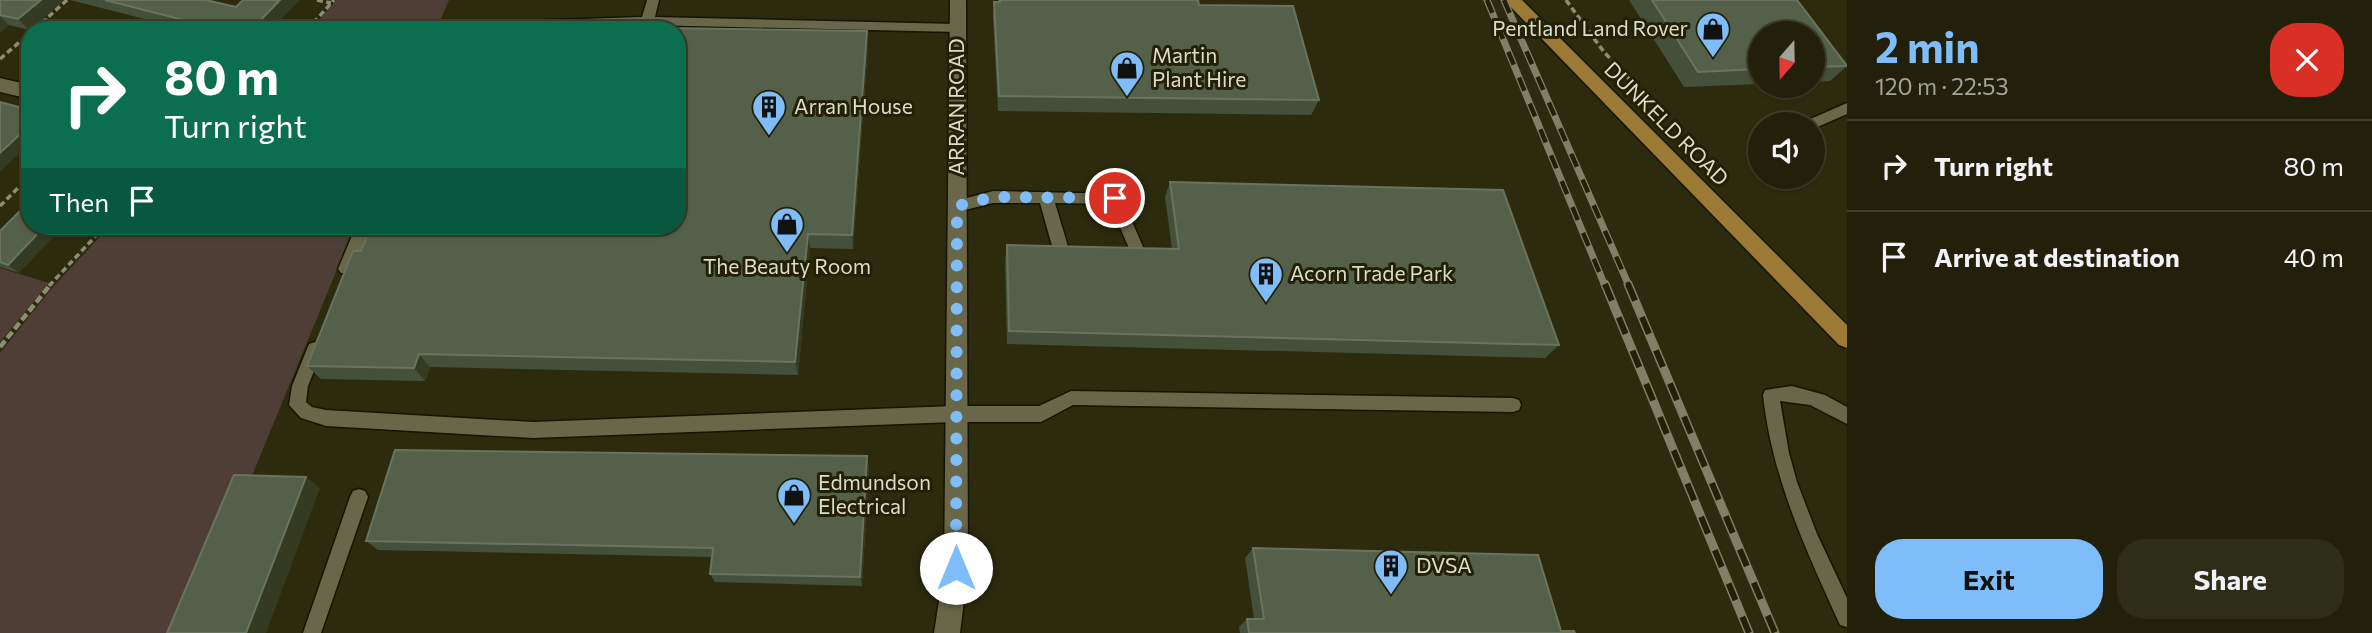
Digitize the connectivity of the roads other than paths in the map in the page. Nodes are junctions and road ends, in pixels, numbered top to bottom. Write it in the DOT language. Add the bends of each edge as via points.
graph roads {
  1 [pos="653,0"];
  2 [pos="958,0"];
  3 [pos="1512,0"];
  4 [pos="647,21"];
  5 [pos="686,22"];
  6 [pos="957,28"];
  7 [pos="0,85"];
  8 [pos="21,90"];
  9 [pos="1847,108"];
  10 [pos="1825,118"];
  11 [pos="1046,198"];
  12 [pos="957,206"];
  13 [pos="360,235"];
  14 [pos="1136,249"];
  15 [pos="1062,253"];
  16 [pos="340,286"];
  17 [pos="321,333"];
  18 [pos="1847,339"];
  19 [pos="1513,405"];
  20 [pos="954,414"];
  21 [pos="1847,416"];
  22 [pos="359,497"];
  23 [pos="1847,618"];
  24 [pos="312,633"];
  25 [pos="947,633"];
  1 -- 4 [label="lane"];
  2 -- 6 [label="street, ARRAN ROAD"];
  3 -- 18 [label="main road, DUNKELD ROAD"];
  5 -- 6 [label="lane"];
  6 -- 12 [label="street, ARRAN ROAD"];
  7 -- 8 [label="street"];
  9 -- 10 [label="lane"];
  11 -- 12 [label="lane" via="993,197"];
  11 -- 14 [label="lane" via="1115,198"];
  11 -- 15 [label="lane"];
  12 -- 20 [label="street, ARRAN ROAD"];
  13 -- 16 [label="lane"];
  17 -- 20 [label="lane" via="297,405 326,418 533,430"];
  19 -- 20 [label="lane" via="1071,398 1041,414"];
  20 -- 25 [label="street, ARRAN ROAD" via="956,568"];
  21 -- 23 [label="lane" via="1823,400 1792,391 1771,395 1772,421 1804,527"];
  22 -- 24 [label="lane"];
}
